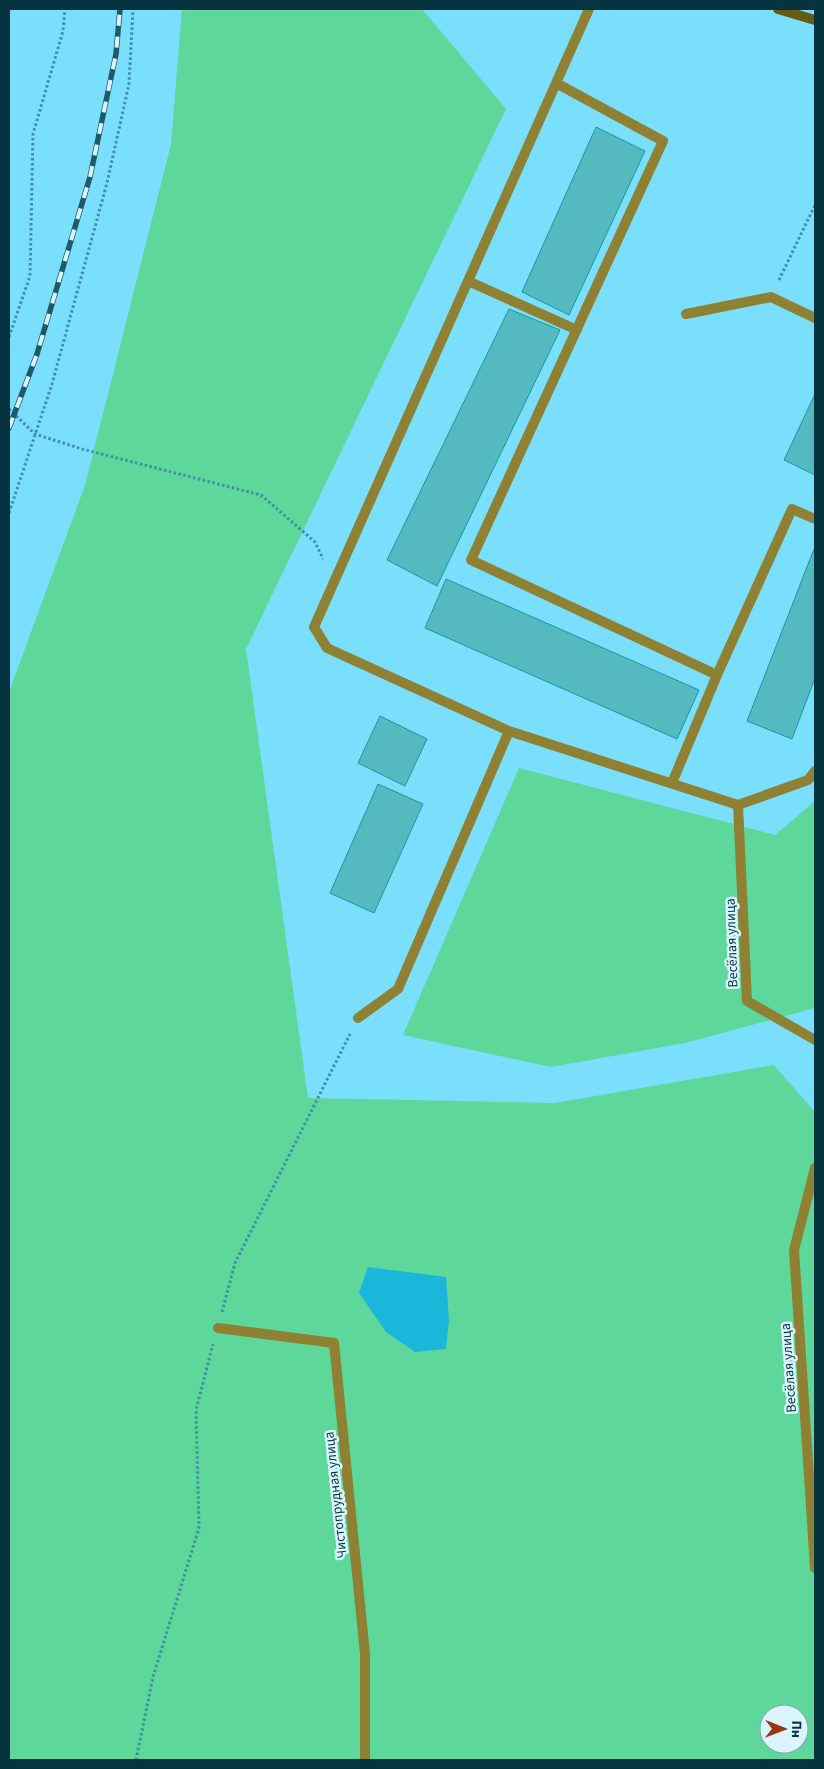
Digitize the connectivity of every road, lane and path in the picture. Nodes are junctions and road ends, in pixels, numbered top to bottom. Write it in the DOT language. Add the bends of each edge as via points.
graph roads {
  1 [pos="65,9"];
  2 [pos="134,9"];
  3 [pos="589,9"];
  4 [pos="778,9"];
  5 [pos="815,20"];
  6 [pos="556,83"];
  7 [pos="815,205"];
  8 [pos="468,281"];
  9 [pos="771,297"];
  10 [pos="686,314"];
  11 [pos="815,318"];
  12 [pos="577,330"];
  13 [pos="9,337"];
  14 [pos="9,409"];
  15 [pos="35,434"];
  16 [pos="9,513"];
  17 [pos="815,519"];
  18 [pos="334,582"];
  19 [pos="717,675"];
  20 [pos="509,731"];
  21 [pos="815,771"];
  22 [pos="672,784"];
  23 [pos="738,805"];
  24 [pos="358,1018"];
  25 [pos="815,1040"];
  26 [pos="815,1168"];
  27 [pos="218,1328"];
  28 [pos="815,1568"];
  29 [pos="136,1760"];
  30 [pos="365,1760"];
  1 -- 13 [label="path" via="63,31 33,134 30,276"];
  2 -- 15 [label="path" via="129,84 107,183 52,384"];
  3 -- 6 [label="street"];
  4 -- 5 [label="main road"];
  6 -- 8 [label="street"];
  6 -- 12 [label="street" via="663,141"];
  7 -- 9 [label="path"];
  8 -- 12 [label="street"];
  8 -- 18 [label="street"];
  9 -- 10 [label="street"];
  9 -- 11 [label="street"];
  12 -- 19 [label="street" via="472,560"];
  14 -- 15 [label="path"];
  15 -- 16 [label="path"];
  15 -- 18 [label="path" via="261,495 315,542"];
  17 -- 19 [label="street" via="792,509"];
  18 -- 20 [label="street" via="314,627 327,648"];
  19 -- 22 [label="street"];
  20 -- 22 [label="street"];
  20 -- 24 [label="street" via="398,989"];
  21 -- 23 [label="street" via="808,780"];
  22 -- 23 [label="street"];
  23 -- 25 [label="street, Весёлая улица" via="747,1001"];
  24 -- 27 [label="path" via="235,1263"];
  26 -- 28 [label="street, Весёлая улица" via="794,1250"];
  27 -- 29 [label="path" via="196,1410 199,1528 153,1677"];
  27 -- 30 [label="street, Чистопрудная улица" via="334,1343 365,1654"];
}
